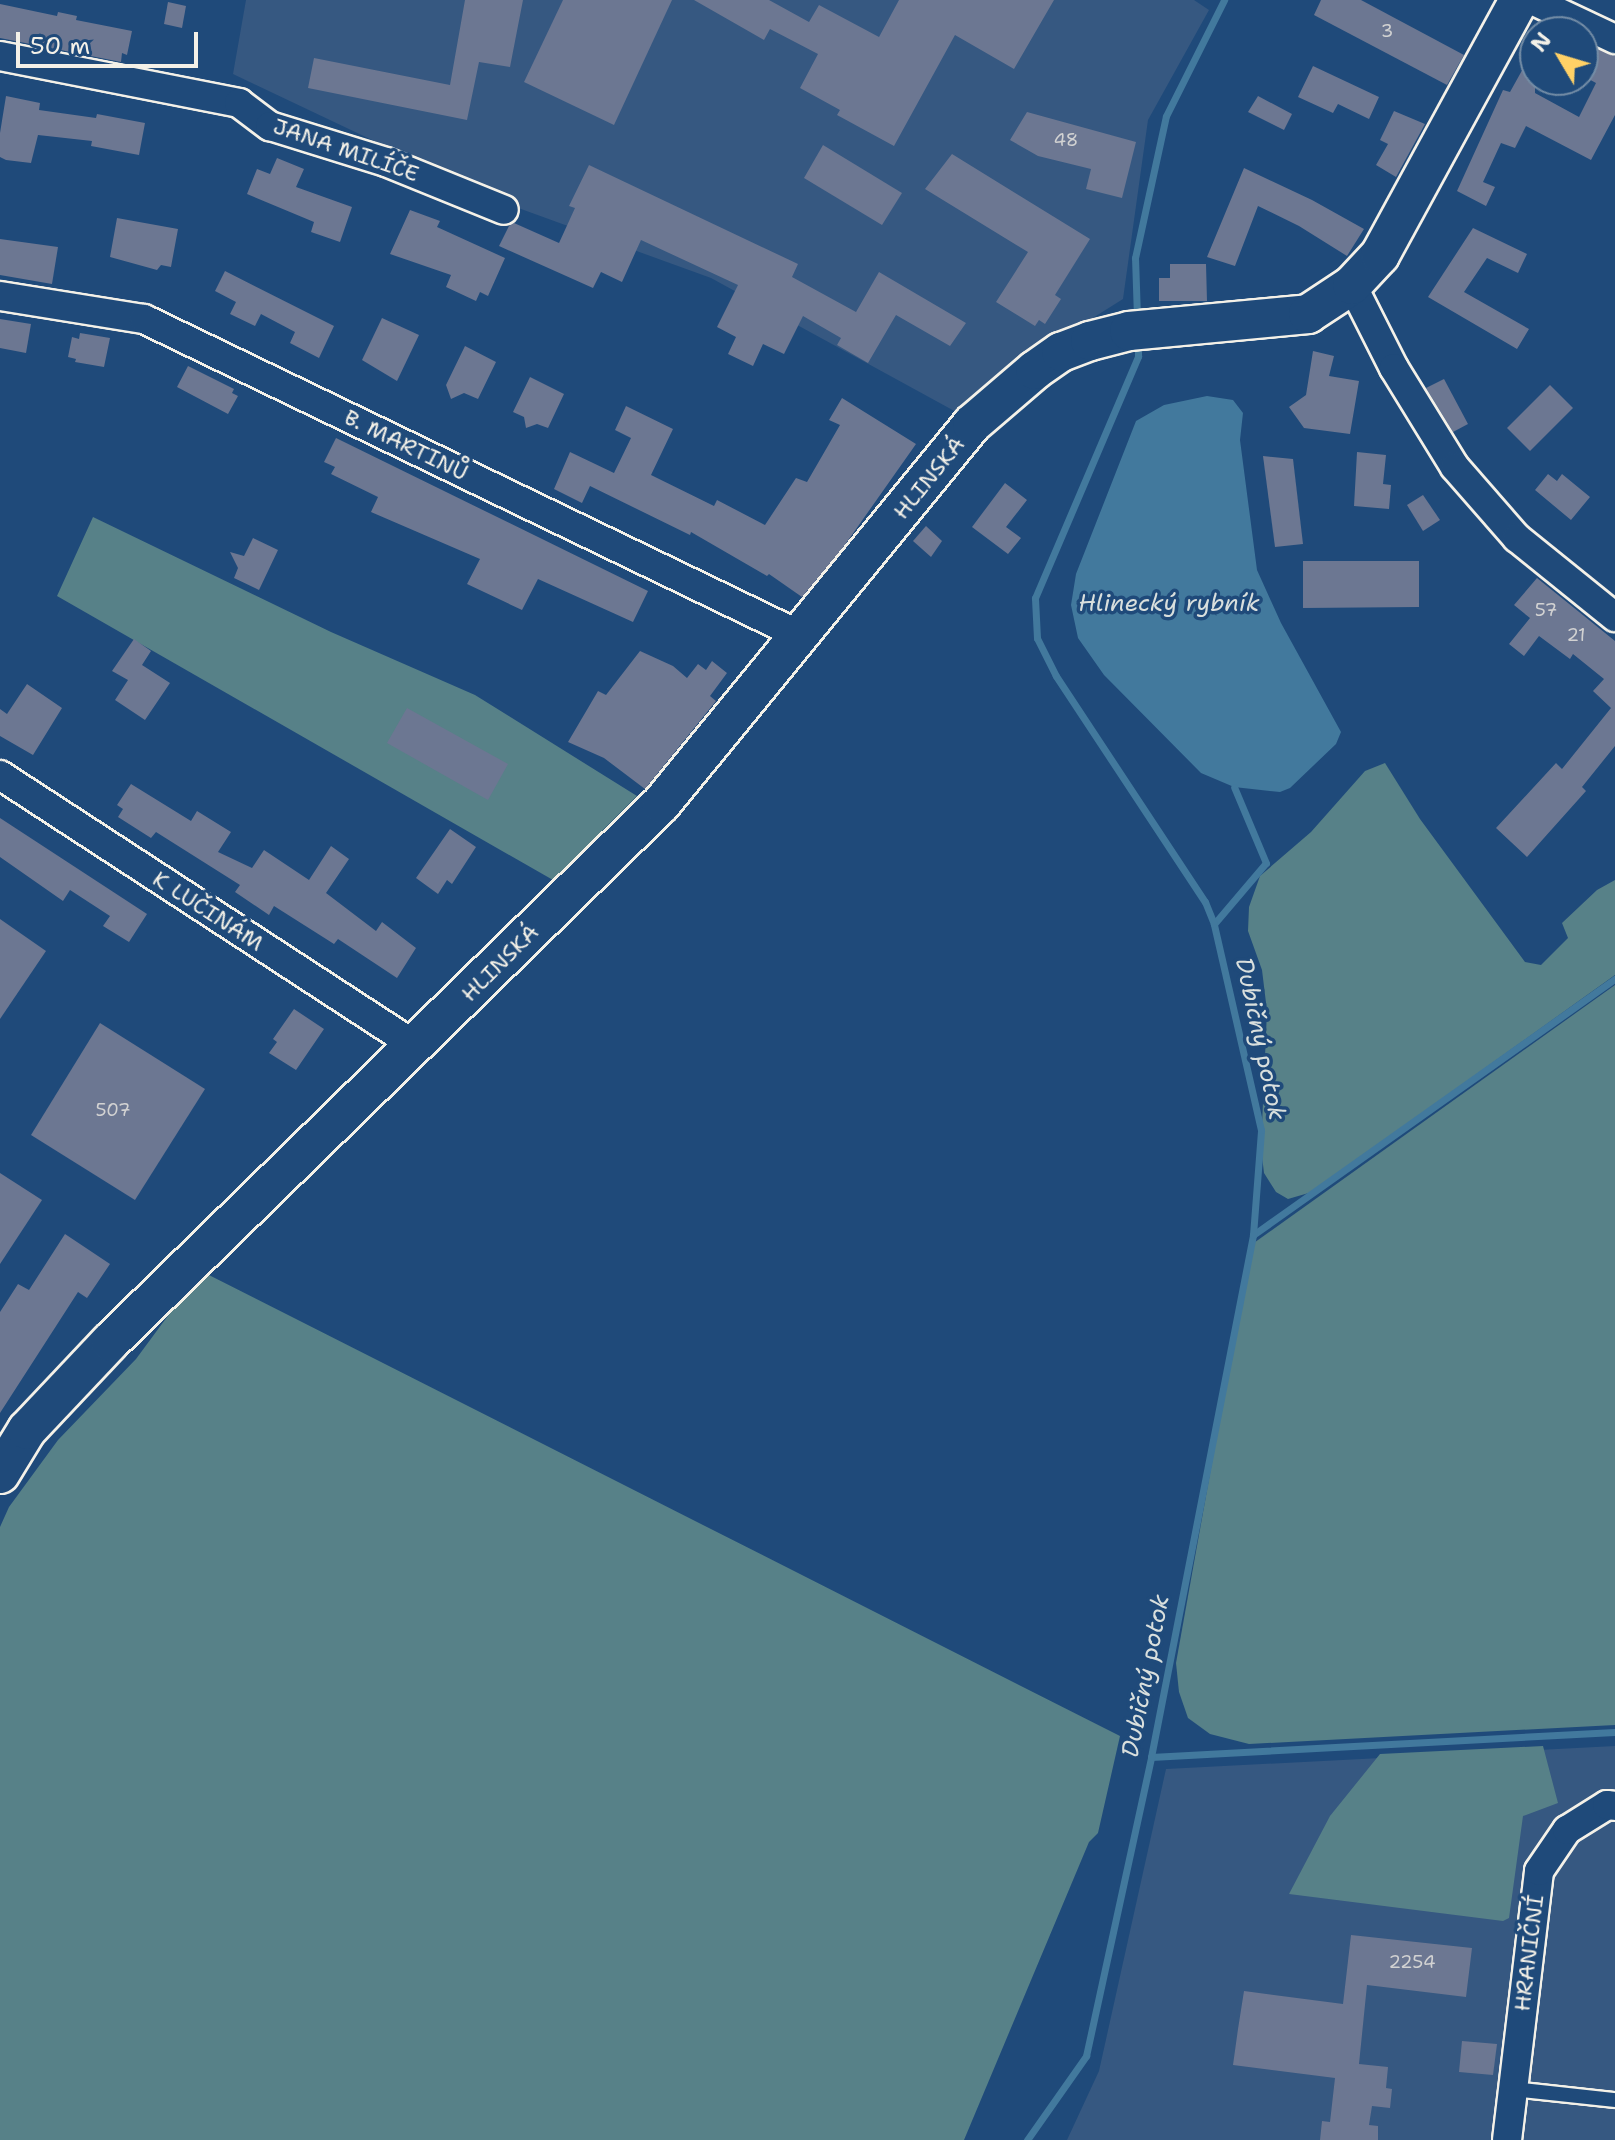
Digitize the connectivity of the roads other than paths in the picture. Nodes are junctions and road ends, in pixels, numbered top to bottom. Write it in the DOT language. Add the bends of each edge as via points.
graph roads {
  1 [pos="1519,0"];
  2 [pos="1532,0"];
  3 [pos="1615,39"];
  4 [pos="0,56"];
  5 [pos="504,210"];
  6 [pos="1352,285"];
  7 [pos="0,296"];
  8 [pos="1615,617"];
  9 [pos="799,635"];
  10 [pos="0,775"];
  11 [pos="416,1046"];
  12 [pos="0,1474"];
  13 [pos="1615,1806"];
  14 [pos="1513,2089"];
  15 [pos="1615,2100"];
  16 [pos="1507,2140"];
  1 -- 6 [label="street, HLINSKÁ" via="1380,255"];
  2 -- 3 [label="street"];
  4 -- 5 [label="street, JANA MILÍČE" via="239,103 270,126 386,162"];
  6 -- 8 [label="street" via="1394,368 1455,467 1517,538"];
  6 -- 9 [label="street, HLINSKÁ" via="1308,314 1139,330 1061,352 972,424"];
  7 -- 9 [label="street, B. MARTINŮ" via="144,319"];
  9 -- 11 [label="street, HLINSKÁ" via="661,804"];
  10 -- 11 [label="street, K LUČINÁM"];
  11 -- 12 [label="street, HLINSKÁ" via="110,1342 27,1430"];
  13 -- 14 [label="street, HRANIČNÍ" via="1607,1805 1567,1830 1539,1871"];
  14 -- 15 [label="lane"];
  14 -- 16 [label="street, HRANIČNÍ"];
}
